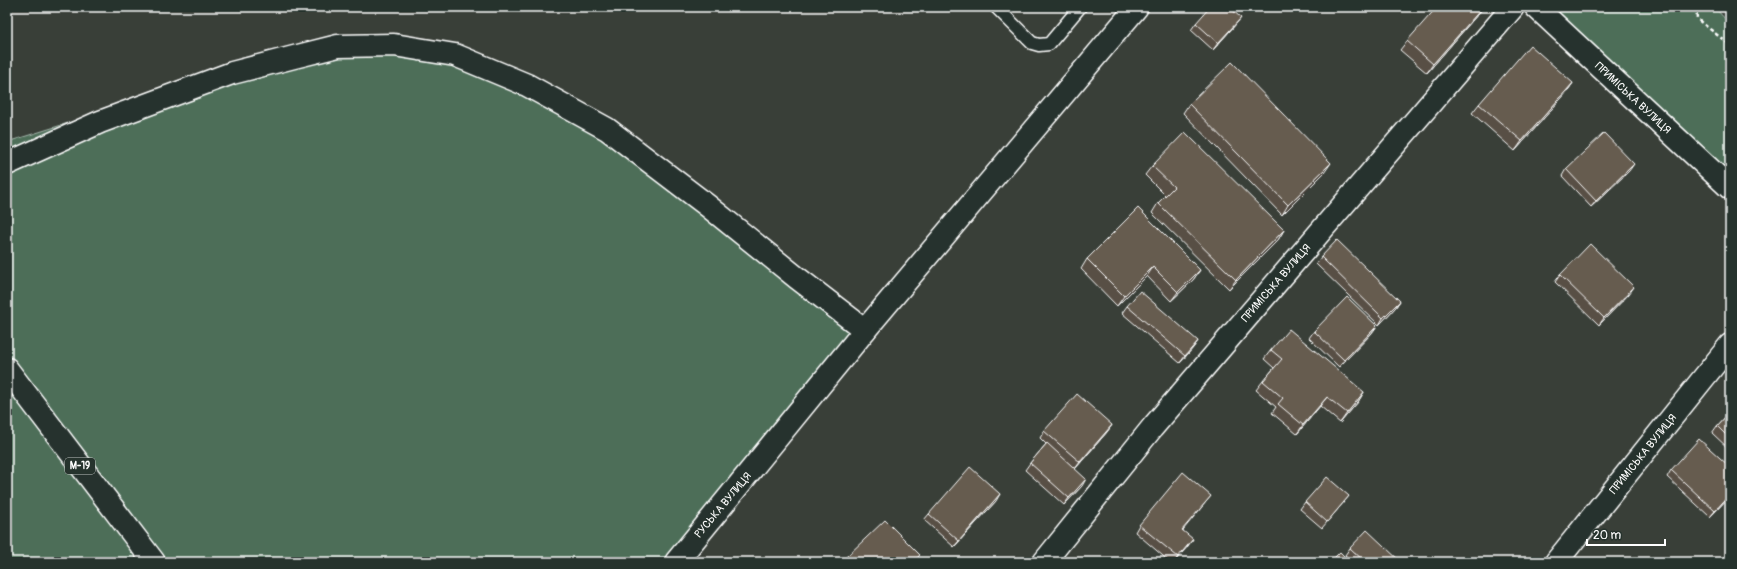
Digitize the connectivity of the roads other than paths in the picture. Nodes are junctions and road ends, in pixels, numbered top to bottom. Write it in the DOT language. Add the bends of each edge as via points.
graph roads {
  1 [pos="996,7"];
  2 [pos="1080,7"];
  3 [pos="1137,7"];
  4 [pos="1513,7"];
  5 [pos="1536,7"];
  6 [pos="7,164"];
  7 [pos="1730,188"];
  8 [pos="865,330"];
  9 [pos="1730,345"];
  10 [pos="7,369"];
  11 [pos="154,562"];
  12 [pos="676,562"];
  13 [pos="1044,562"];
  14 [pos="1556,562"];
  1 -- 2 [label="lane" via="1032,43 1040,45 1049,44"];
  3 -- 8 [label="main road, РУСЬКА ВУЛИЦЯ"];
  4 -- 13 [label="main road, ПРИМІСЬКА ВУЛИЦЯ" via="1152,428"];
  5 -- 7 [label="main road, ПРИМІСЬКА ВУЛИЦЯ"];
  6 -- 8 [label="main road" via="100,122 232,73 338,46 394,44 455,55 527,85 607,129"];
  8 -- 12 [label="main road, РУСЬКА ВУЛИЦЯ"];
  9 -- 14 [label="main road, ПРИМІСЬКА ВУЛИЦЯ"];
  10 -- 11 [label="main road, М-19"];
}
